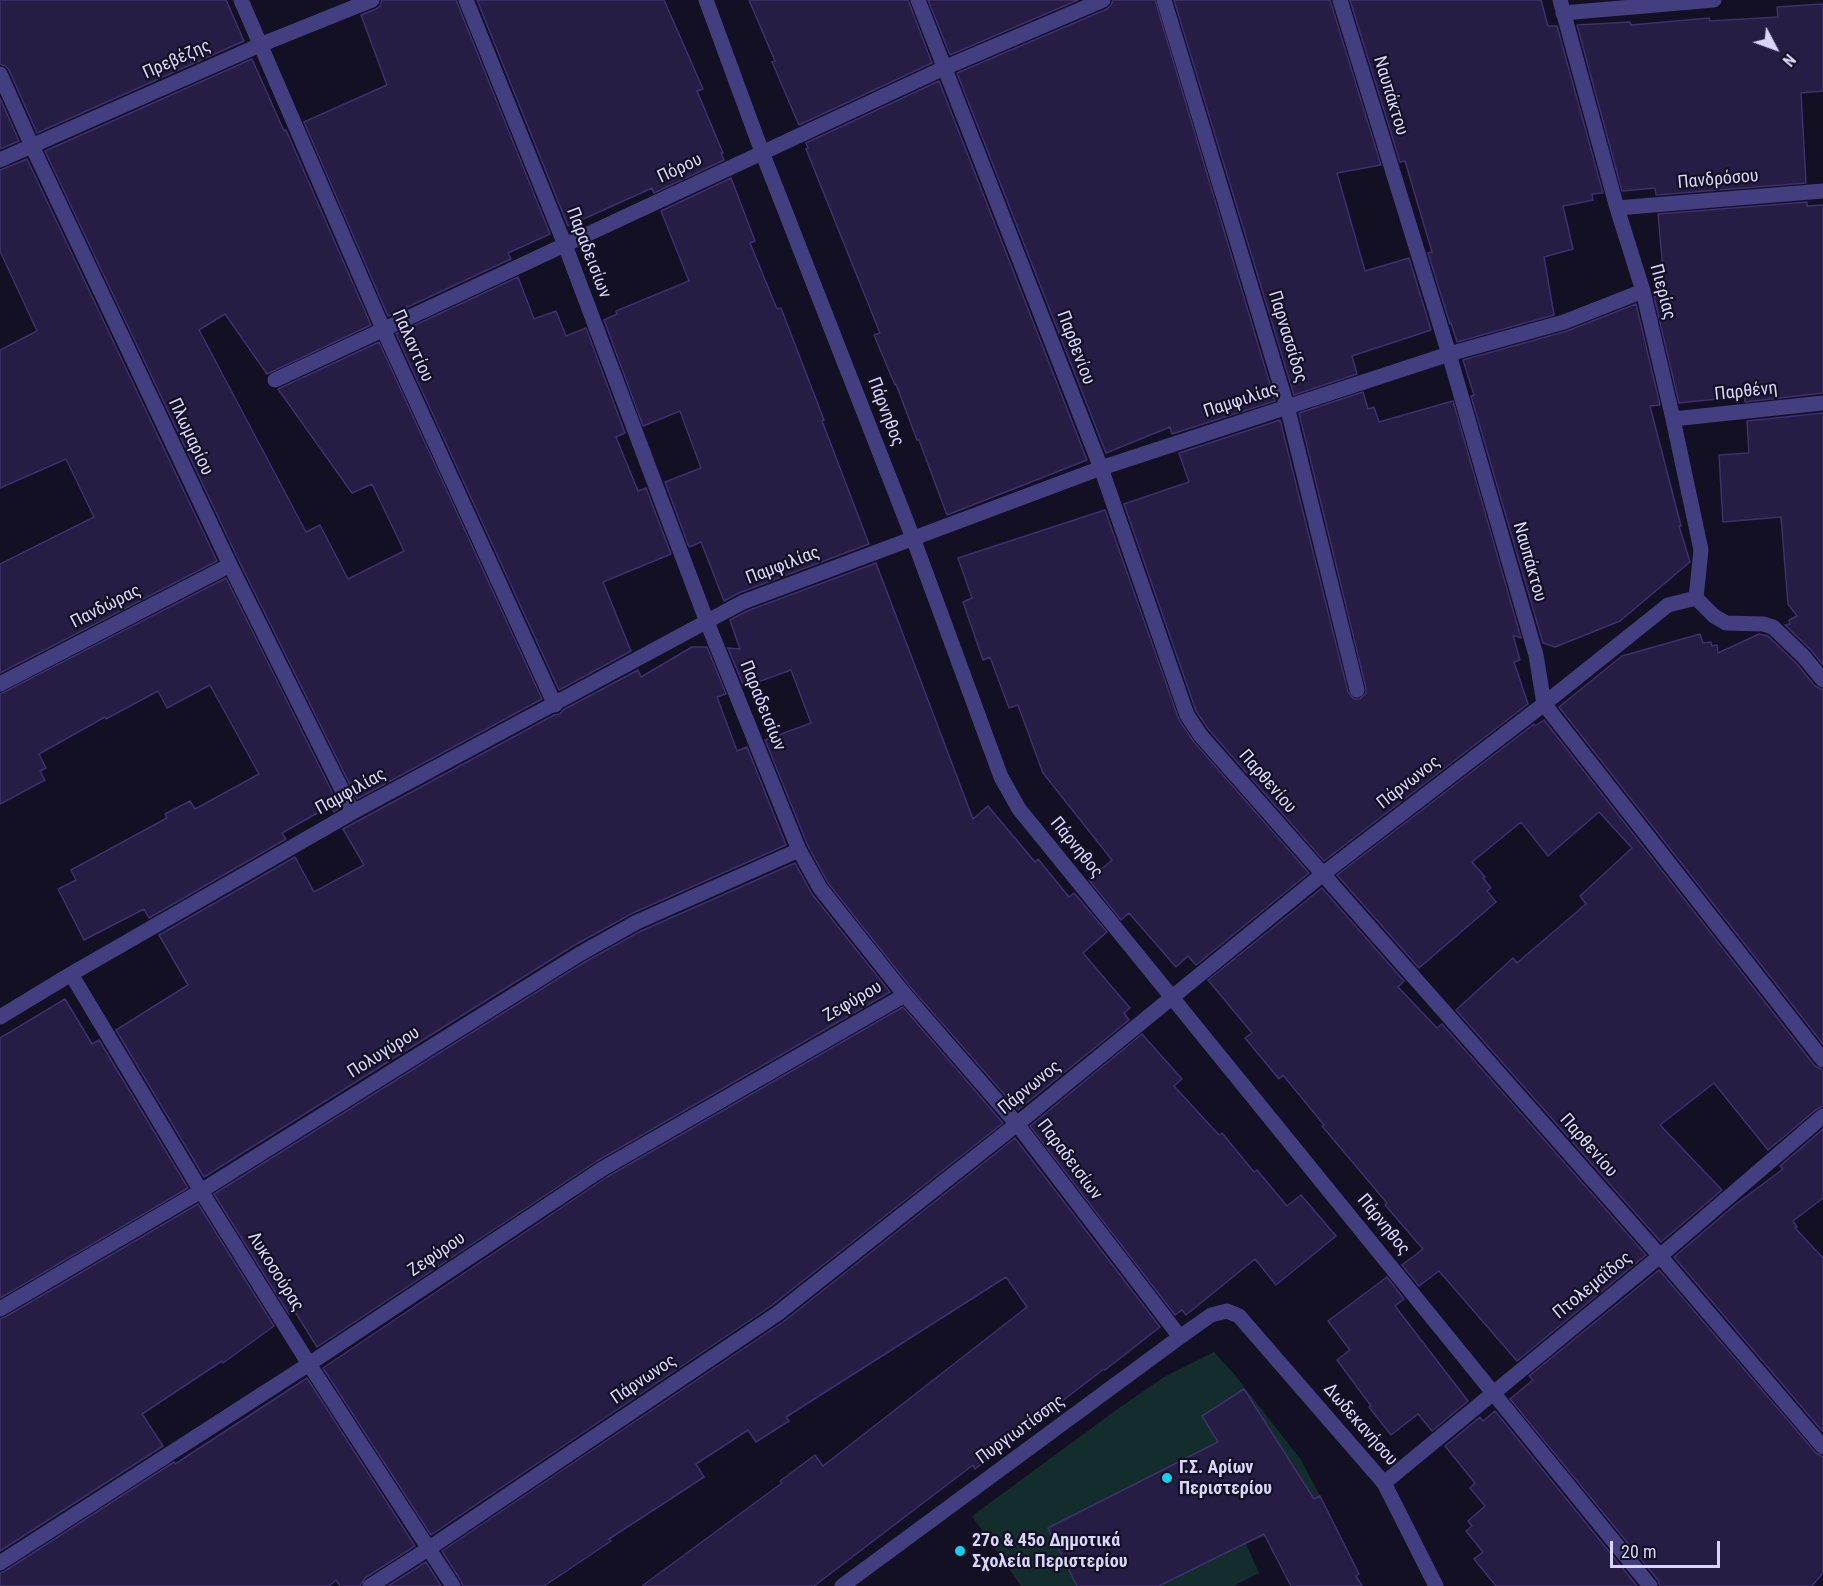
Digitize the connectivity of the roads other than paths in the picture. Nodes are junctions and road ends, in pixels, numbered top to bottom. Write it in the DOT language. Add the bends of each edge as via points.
graph roads {
  1 [pos="241,0"];
  2 [pos="372,0"];
  3 [pos="466,0"];
  4 [pos="706,0"];
  5 [pos="918,0"];
  6 [pos="1103,0"];
  7 [pos="1164,0"];
  8 [pos="1340,0"];
  9 [pos="1714,0"];
  10 [pos="1562,7"];
  11 [pos="260,45"];
  12 [pos="944,68"];
  13 [pos="0,74"];
  14 [pos="32,146"];
  15 [pos="762,152"];
  16 [pos="0,160"];
  17 [pos="1823,190"];
  18 [pos="1617,208"];
  19 [pos="565,245"];
  20 [pos="1643,291"];
  21 [pos="384,331"];
  22 [pos="1449,354"];
  23 [pos="275,380"];
  24 [pos="1823,403"];
  25 [pos="1287,406"];
  26 [pos="1673,419"];
  27 [pos="1101,468"];
  28 [pos="913,538"];
  29 [pos="230,566"];
  30 [pos="1696,598"];
  31 [pos="707,622"];
  32 [pos="1823,680"];
  33 [pos="0,684"];
  34 [pos="1357,690"];
  35 [pos="1544,704"];
  36 [pos="555,705"];
  37 [pos="353,812"];
  38 [pos="799,850"];
  39 [pos="1323,874"];
  40 [pos="71,974"];
  41 [pos="905,995"];
  42 [pos="1172,996"];
  43 [pos="0,1017"];
  44 [pos="1823,1060"];
  45 [pos="1823,1116"];
  46 [pos="1017,1124"];
  47 [pos="201,1191"];
  48 [pos="1660,1256"];
  49 [pos="0,1309"];
  50 [pos="1227,1311"];
  51 [pos="1180,1337"];
  52 [pos="309,1364"];
  53 [pos="1494,1392"];
  54 [pos="1823,1447"];
  55 [pos="1384,1483"];
  56 [pos="428,1549"];
  57 [pos="0,1563"];
  58 [pos="370,1586"];
  59 [pos="453,1586"];
  60 [pos="842,1586"];
  61 [pos="1436,1586"];
  62 [pos="1650,1586"];
  1 -- 11 [label="street, Παλαντίου"];
  2 -- 11 [label="street, Πρεβέζης"];
  3 -- 19 [label="street, Παραδεισίων"];
  4 -- 15 [label="street, Πάρνηθος"];
  5 -- 12 [label="street, Παρθενίου"];
  6 -- 12 [label="street, Πόρου"];
  7 -- 25 [label="street, Παρνασσίδος"];
  8 -- 22 [label="street, Ναυπάκτου"];
  9 -- 10 [label="street"];
  10 -- 18 [label="street, Πιερίας"];
  11 -- 14 [label="street, Πρεβέζης"];
  11 -- 21 [label="street, Παλαντίου"];
  12 -- 15 [label="street, Πόρου"];
  12 -- 27 [label="street, Παρθενίου"];
  13 -- 14 [label="street, Πλωμαρίου"];
  14 -- 16 [label="street, Πρεβέζης"];
  14 -- 29 [label="street, Πλωμαρίου"];
  15 -- 19 [label="street, Πόρου"];
  15 -- 28 [label="street, Πάρνηθος"];
  17 -- 18 [label="street, Πανδρόσου"];
  18 -- 20 [label="street, Πιερίας"];
  19 -- 21 [label="street, Πόρου"];
  19 -- 31 [label="street, Παραδεισίων"];
  20 -- 22 [label="street, Παμφιλίας" via="1564,322"];
  20 -- 26 [label="street, Πιερίας"];
  21 -- 23 [label="street, Πόρου"];
  21 -- 36 [label="street, Παλαντίου"];
  22 -- 25 [label="street, Παμφιλίας"];
  22 -- 35 [label="street, Ναυπάκτου" via="1536,656"];
  24 -- 26 [label="street, Παρθένη"];
  25 -- 27 [label="street, Παμφιλίας"];
  25 -- 34 [label="street, Παρνασσίδος"];
  26 -- 30 [label="street, Πιερίας" via="1701,550"];
  27 -- 28 [label="street, Παμφιλίας"];
  27 -- 39 [label="street, Παρθενίου" via="1187,715 1201,736"];
  28 -- 31 [label="street, Παμφιλίας" via="743,602"];
  28 -- 42 [label="street, Πάρνηθος" via="1001,777 1019,809"];
  29 -- 33 [label="street, Πανδώρας"];
  29 -- 37 [label="street, Πλωμαρίου"];
  30 -- 32 [label="street" via="1726,623 1773,627"];
  30 -- 35 [label="street, Πάρνωνος" via="1668,605"];
  31 -- 36 [label="street, Παμφιλίας"];
  31 -- 38 [label="street, Παραδεισίων"];
  35 -- 39 [label="street, Πάρνωνος"];
  35 -- 44 [label="street, Ναυπάκτου"];
  36 -- 37 [label="street, Παμφιλίας"];
  37 -- 40 [label="street, Παμφιλίας"];
  38 -- 41 [label="street, Παραδεισίων" via="820,888"];
  38 -- 47 [label="street, Πολυγύρου" via="637,922 578,955"];
  39 -- 42 [label="street, Πάρνωνος"];
  39 -- 48 [label="street, Παρθενίου"];
  40 -- 43 [label="street, Παμφιλίας"];
  40 -- 47 [label="street, Λυκοσούρας"];
  41 -- 46 [label="street, Παραδεισίων"];
  41 -- 52 [label="street, Ζεφύρου" via="602,1169"];
  42 -- 46 [label="street, Πάρνωνος"];
  42 -- 53 [label="street, Πάρνηθος"];
  45 -- 48 [label="street, Πτολεμαΐδος"];
  46 -- 51 [label="street, Παραδεισίων"];
  46 -- 56 [label="street, Πάρνωνος" via="777,1314"];
  47 -- 49 [label="street, Πολυγύρου"];
  47 -- 52 [label="street, Λυκοσούρας"];
  48 -- 53 [label="street, Πτολεμαΐδος"];
  48 -- 54 [label="street, Παρθενίου"];
  50 -- 51 [label="street, Πυργιωτίσσης" via="1211,1315"];
  50 -- 55 [label="street, Δωδεκανήσου" via="1239,1317"];
  51 -- 60 [label="street, Πυργιωτίσσης"];
  52 -- 56 [label="street, Λυκοσούρας"];
  52 -- 57 [label="street, Ζεφύρου"];
  53 -- 55 [label="street, Πτολεμαΐδος"];
  53 -- 62 [label="street, Πάρνηθος"];
  55 -- 61 [label="street, Δωδεκανήσου"];
  56 -- 58 [label="street, Πάρνωνος"];
  56 -- 59 [label="street, Λυκοσούρας"];
}
